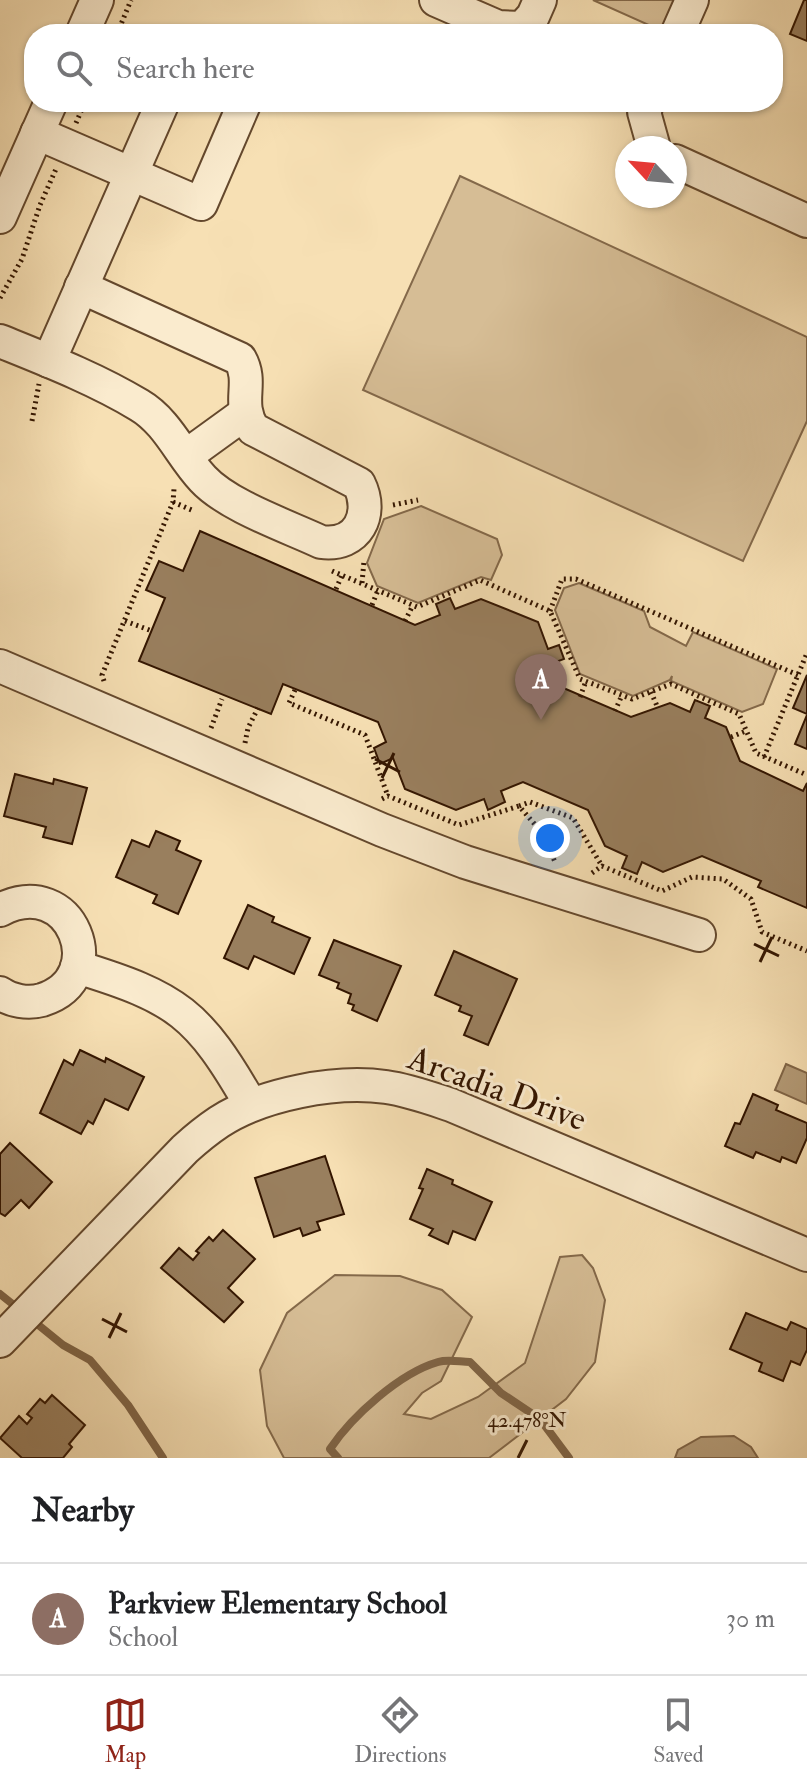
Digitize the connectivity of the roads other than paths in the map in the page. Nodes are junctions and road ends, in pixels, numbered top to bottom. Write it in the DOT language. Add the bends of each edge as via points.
graph roads {
  1 [pos="97,0"];
  2 [pos="436,0"];
  3 [pos="540,0"];
  4 [pos="692,0"];
  5 [pos="86,24"];
  6 [pos="491,24"];
  7 [pos="526,24"];
  8 [pos="681,24"];
  9 [pos="51,112"];
  10 [pos="159,112"];
  11 [pos="241,112"];
  12 [pos="644,112"];
  13 [pos="651,136"];
  14 [pos="51,139"];
  15 [pos="687,166"];
  16 [pos="131,175"];
  17 [pos="0,217"];
  18 [pos="807,221"];
  19 [pos="81,287"];
  20 [pos="0,341"];
  21 [pos="44,374"];
  22 [pos="244,414"];
  23 [pos="180,469"];
  24 [pos="0,666"];
  25 [pos="0,910"];
  26 [pos="699,935"];
  27 [pos="77,967"];
  28 [pos="0,993"];
  29 [pos="251,1105"];
  30 [pos="807,1255"];
  31 [pos="0,1341"];
  1 -- 5 [label="street"];
  2 -- 6 [label="street"];
  3 -- 7 [label="street"];
  4 -- 8 [label="street"];
  9 -- 14 [label="street"];
  10 -- 16 [label="street"];
  11 -- 16 [label="street" via="201,204"];
  12 -- 13 [label="street"];
  14 -- 16 [label="street"];
  14 -- 17 [label="street"];
  15 -- 18 [label="street"];
  16 -- 19 [label="street"];
  19 -- 21 [label="street"];
  19 -- 22 [label="street" via="240,359 247,372"];
  20 -- 21 [label="street"];
  21 -- 23 [label="street" via="142,406 169,433"];
  22 -- 23 [label="street"];
  22 -- 23 [label="street" via="253,429 359,484 367,500 363,519 348,540 321,542 221,495"];
  24 -- 26 [label="street" via="465,862"];
  25 -- 27 [label="street" via="29,901 58,911 77,936"];
  27 -- 28 [label="street" via="68,983 39,1001 22,1002"];
  27 -- 29 [label="street" via="134,984 178,1008 220,1052"];
  29 -- 30 [label="street, Arcadia Drive" via="342,1086 416,1093"];
  29 -- 31 [label="street, Arcadia Drive" via="218,1122 185,1149"];
}
